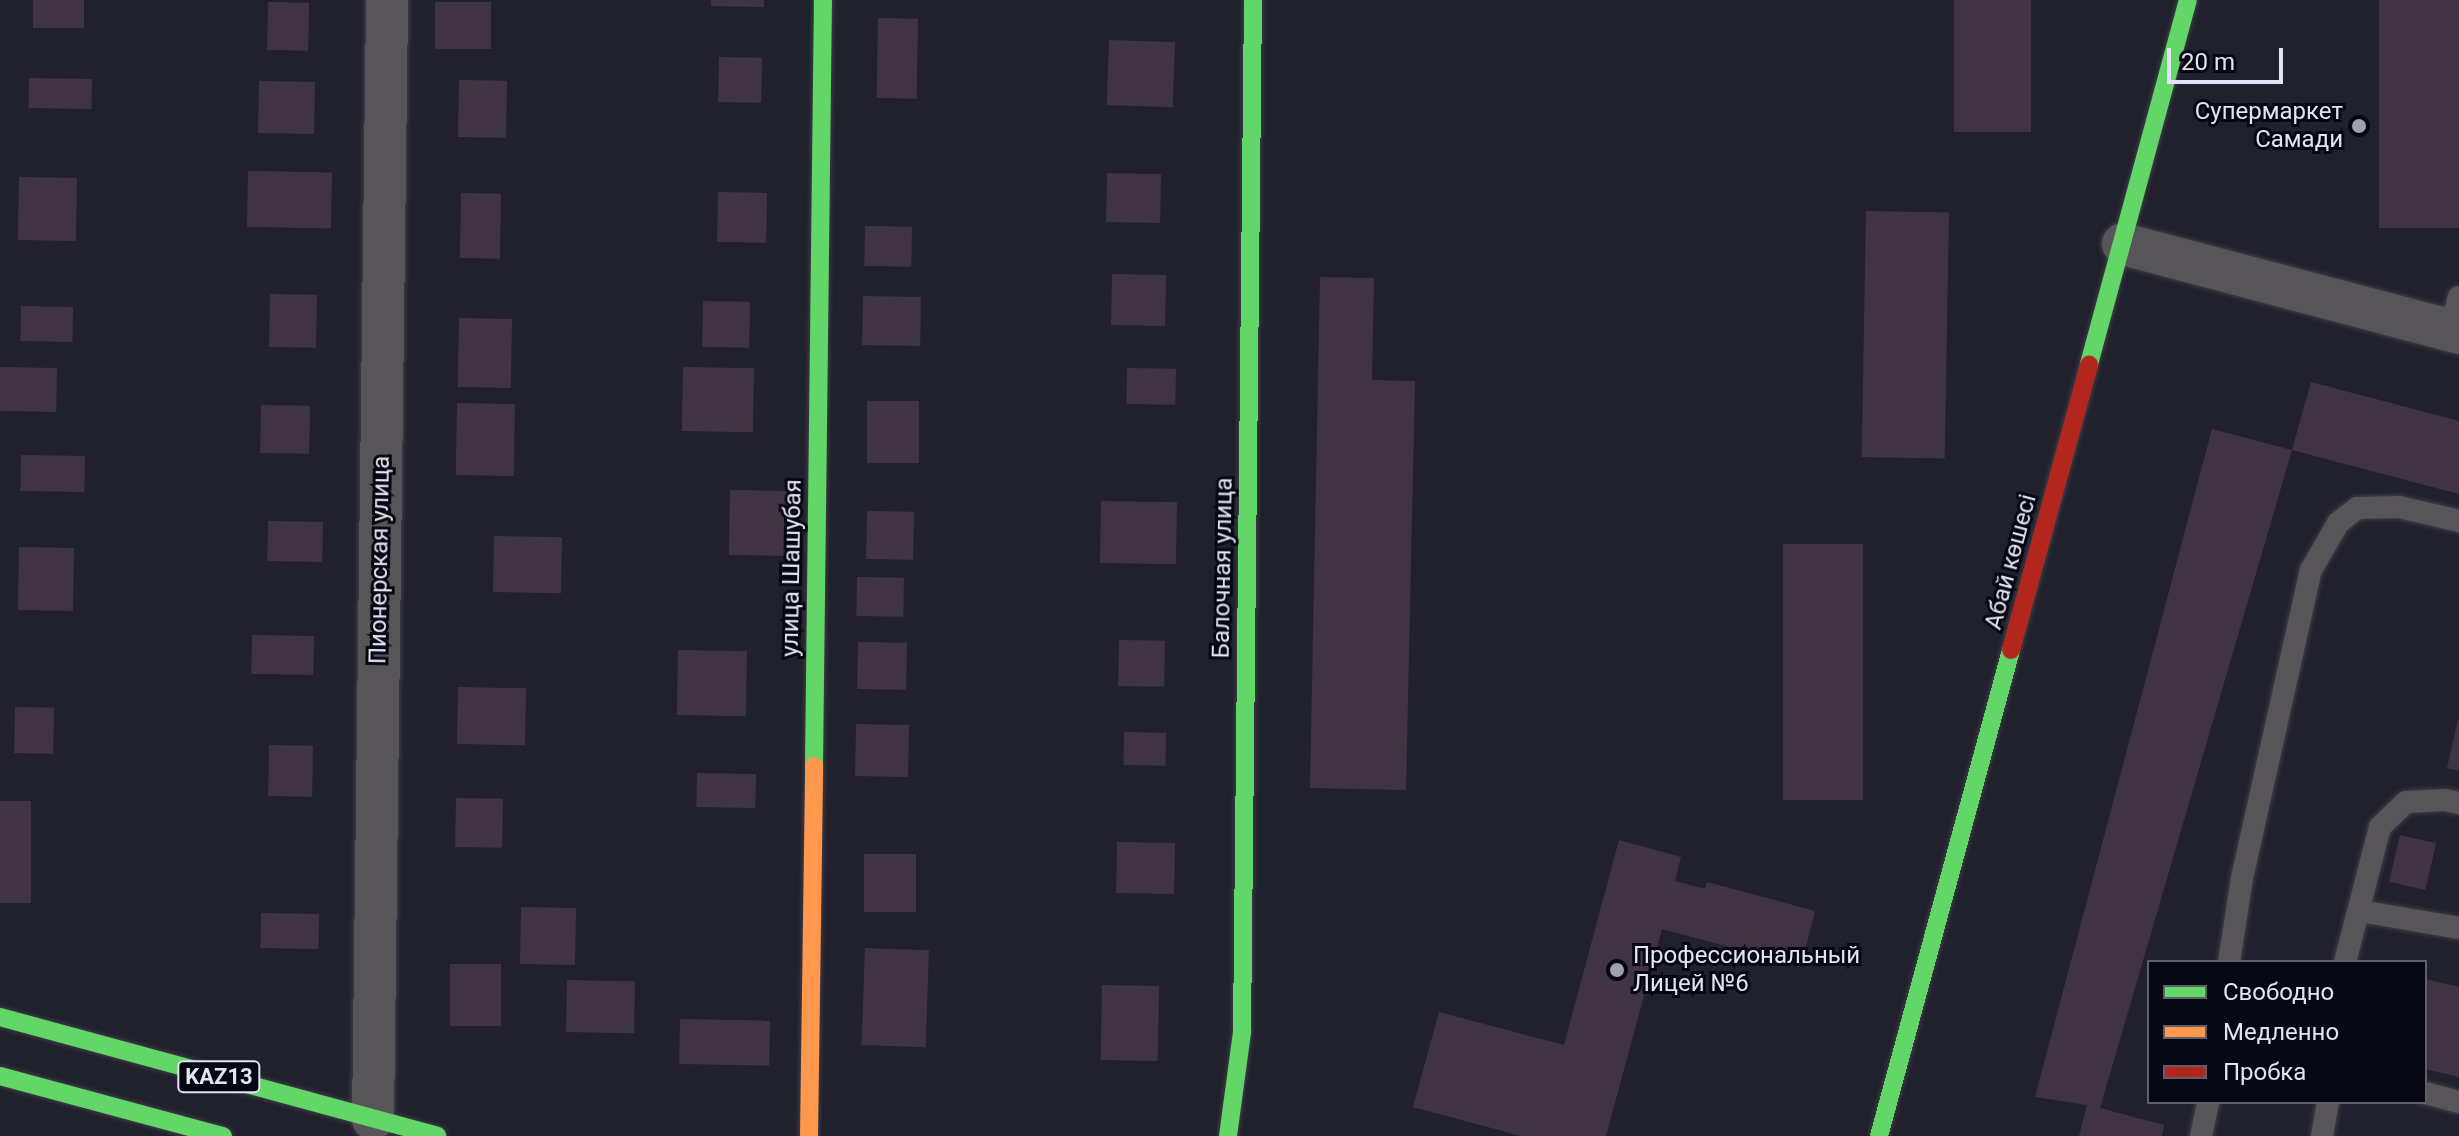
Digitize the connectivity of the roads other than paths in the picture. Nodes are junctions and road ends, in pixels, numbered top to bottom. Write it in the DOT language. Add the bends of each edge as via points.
graph roads {
  1 [pos="387,0"];
  2 [pos="823,0"];
  3 [pos="1253,0"];
  4 [pos="2188,0"];
  5 [pos="2123,244"];
  6 [pos="2456,320"];
  7 [pos="2459,521"];
  8 [pos="2459,803"];
  9 [pos="2360,911"];
  10 [pos="2459,928"];
  11 [pos="2229,960"];
  12 [pos="2346,960"];
  13 [pos="0,1017"];
  14 [pos="0,1076"];
  15 [pos="2427,1094"];
  16 [pos="2459,1102"];
  17 [pos="2208,1104"];
  18 [pos="2328,1104"];
  19 [pos="373,1119"];
  20 [pos="223,1136"];
  21 [pos="437,1136"];
  22 [pos="809,1136"];
  23 [pos="1228,1136"];
  24 [pos="1879,1136"];
  25 [pos="2201,1136"];
  26 [pos="2322,1136"];
  1 -- 19 [label="street, Пионерская улица"];
  2 -- 22 [label="street, улица Шашубая"];
  3 -- 23 [label="street, Балочная улица" via="1242,1032"];
  4 -- 5 [label="street, Абай көшесі"];
  5 -- 6 [label="street"];
  5 -- 24 [label="street, Абай көшесі"];
  7 -- 11 [label="lane" via="2399,507 2357,508 2338,523 2311,570 2242,878"];
  8 -- 9 [label="lane" via="2406,802 2380,827"];
  9 -- 10 [label="lane"];
  9 -- 12 [label="lane"];
  13 -- 19 [label="street, KAZ13"];
  14 -- 20 [label="street, KAZ13"];
  15 -- 16 [label="lane"];
  17 -- 25 [label="lane"];
  18 -- 26 [label="lane"];
  19 -- 21 [label="street, KAZ13"];
}
